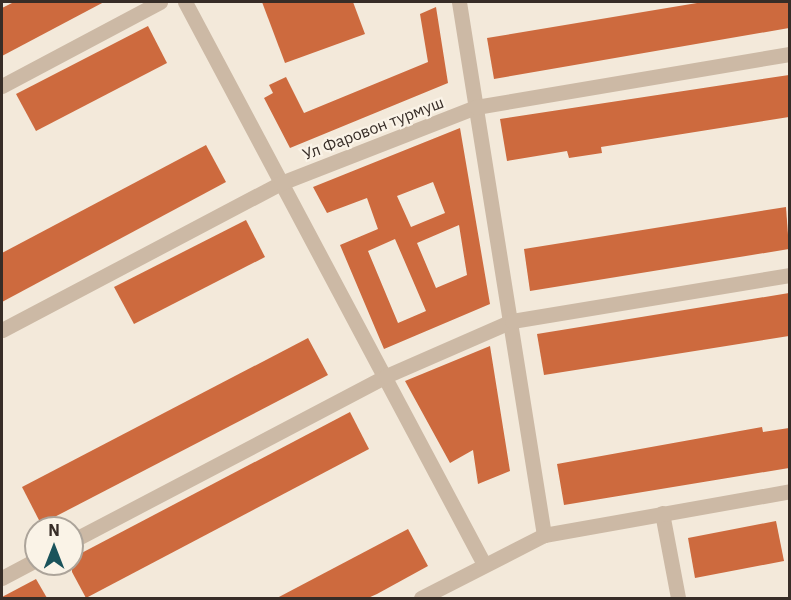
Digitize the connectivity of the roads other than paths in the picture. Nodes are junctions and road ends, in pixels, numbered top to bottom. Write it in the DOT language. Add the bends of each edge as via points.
graph roads {
  1 [pos="160,2"];
  2 [pos="185,2"];
  3 [pos="459,2"];
  4 [pos="789,54"];
  5 [pos="2,86"];
  6 [pos="476,107"];
  7 [pos="281,183"];
  8 [pos="789,275"];
  9 [pos="512,321"];
  10 [pos="2,330"];
  11 [pos="386,376"];
  12 [pos="789,491"];
  13 [pos="662,513"];
  14 [pos="84,535"];
  15 [pos="544,535"];
  16 [pos="484,564"];
  17 [pos="24,566"];
  18 [pos="2,578"];
  19 [pos="421,598"];
  20 [pos="678,598"];
  1 -- 5 [label="street"];
  2 -- 7 [label="street"];
  3 -- 6 [label="street"];
  4 -- 6 [label="street, Ул Фаровон турмуш"];
  6 -- 7 [label="street, Ул Фаровон турмуш"];
  6 -- 9 [label="street"];
  7 -- 10 [label="street, Ул Фаровон турмуш"];
  7 -- 11 [label="street"];
  8 -- 9 [label="street"];
  9 -- 11 [label="street"];
  9 -- 15 [label="street"];
  11 -- 14 [label="street"];
  11 -- 16 [label="street"];
  12 -- 13 [label="street"];
  13 -- 15 [label="street"];
  13 -- 20 [label="street"];
  15 -- 16 [label="street"];
  16 -- 19 [label="street"];
  17 -- 18 [label="street"];
}
